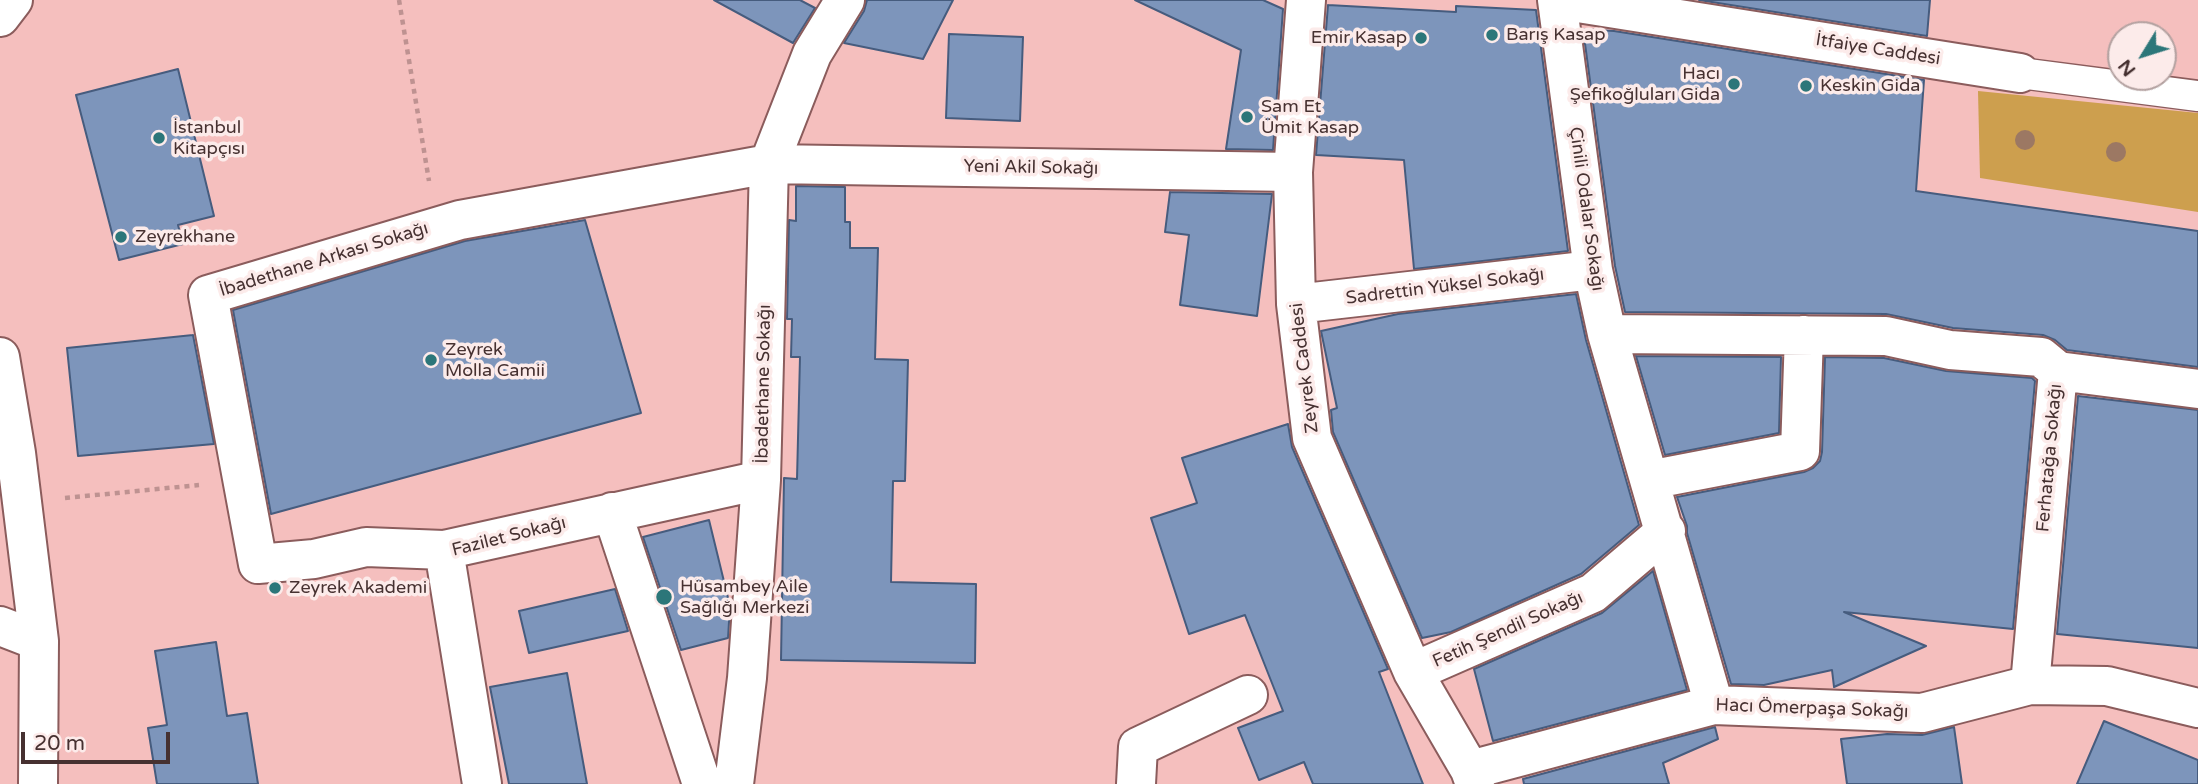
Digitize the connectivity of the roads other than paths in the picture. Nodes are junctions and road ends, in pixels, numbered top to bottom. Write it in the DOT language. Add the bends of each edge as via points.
graph roads {
  1 [pos="13,0"];
  2 [pos="845,0"];
  3 [pos="1306,0"];
  4 [pos="1558,0"];
  5 [pos="0,17"];
  6 [pos="2020,73"];
  7 [pos="2198,96"];
  8 [pos="769,163"];
  9 [pos="1293,172"];
  10 [pos="1593,270"];
  11 [pos="1296,304"];
  12 [pos="1607,334"];
  13 [pos="1804,335"];
  14 [pos="0,357"];
  15 [pos="2057,371"];
  16 [pos="2198,388"];
  17 [pos="761,480"];
  18 [pos="1649,480"];
  19 [pos="612,512"];
  20 [pos="1666,531"];
  21 [pos="444,550"];
  22 [pos="0,626"];
  23 [pos="40,641"];
  24 [pos="1413,672"];
  25 [pos="2030,685"];
  26 [pos="1248,695"];
  27 [pos="1714,705"];
  28 [pos="2198,708"];
  29 [pos="1473,777"];
  30 [pos="38,784"];
  31 [pos="482,784"];
  32 [pos="702,784"];
  33 [pos="734,784"];
  34 [pos="1136,784"];
  1 -- 5 [label="street"];
  2 -- 8 [label="street, İbadethane Sokağı" via="812,54"];
  3 -- 9 [label="street, Zeyrek Caddesi"];
  4 -- 6 [label="street, İtfaiye Caddesi"];
  4 -- 10 [label="street, Çinili Odalar Sokağı"];
  6 -- 7 [label="street, İtfaiye Caddesi"];
  8 -- 9 [label="street, Yeni Akil Sokağı"];
  8 -- 17 [label="street, İbadethane Sokağı"];
  8 -- 21 [label="street, İbadethane Arkası Sokağı" via="460,220 208,295 258,564 314,559 366,547"];
  9 -- 11 [label="street, Zeyrek Caddesi"];
  10 -- 11 [label="street, Sadrettin Yüksel Sokağı"];
  10 -- 12 [label="street, Çinili Odalar Sokağı"];
  11 -- 24 [label="street, Zeyrek Caddesi" via="1312,438"];
  12 -- 13 [label="street"];
  12 -- 18 [label="street, Çinili Odalar Sokağı"];
  13 -- 15 [label="street" via="1886,336 1950,350 2041,357"];
  13 -- 18 [label="street" via="1800,452"];
  14 -- 23 [label="street"];
  15 -- 16 [label="street, Ferhatağa Sokağı"];
  15 -- 25 [label="street, Ferhatağa Sokağı"];
  17 -- 19 [label="street, Fazilet Sokağı"];
  17 -- 33 [label="street, İbadethane Sokağı" via="747,678"];
  18 -- 20 [label="street"];
  19 -- 21 [label="street, Fazilet Sokağı"];
  19 -- 32 [label="street"];
  20 -- 24 [label="street, Fetih Şendil Sokağı" via="1593,593"];
  20 -- 27 [label="street"];
  21 -- 31 [label="street, Fazilet Sokağı"];
  22 -- 23 [label="street"];
  23 -- 30 [label="street"];
  24 -- 29 [label="street, Zeyrek Caddesi"];
  25 -- 27 [label="street, Hacı Ömerpaşa Sokağı" via="1922,713"];
  25 -- 28 [label="street, Hacı Ömerpaşa Sokağı" via="2107,686"];
  26 -- 34 [label="street" via="1138,747"];
  27 -- 29 [label="street, Hacı Ömerpaşa Sokağı"];
}
